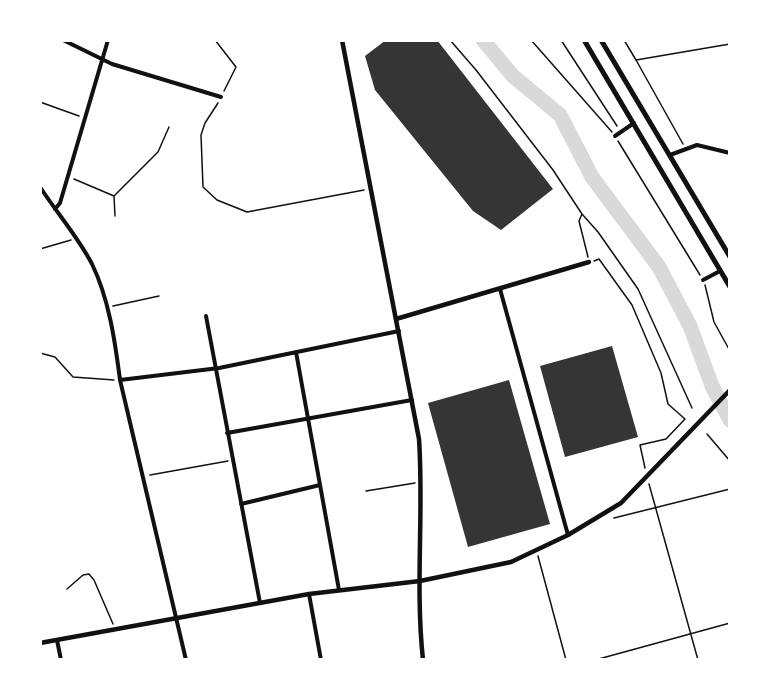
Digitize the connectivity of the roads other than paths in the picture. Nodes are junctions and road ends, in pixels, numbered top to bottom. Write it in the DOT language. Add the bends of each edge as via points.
graph roads {
  1 [pos="63,40"];
  2 [pos="108,40"];
  3 [pos="342,40"];
  4 [pos="584,40"];
  5 [pos="601,40"];
  6 [pos="102,60"];
  7 [pos="221,97"];
  8 [pos="635,123"];
  9 [pos="615,136"];
  10 [pos="729,153"];
  11 [pos="670,155"];
  12 [pos="40,187"];
  13 [pos="55,209"];
  14 [pos="729,257"];
  15 [pos="589,262"];
  16 [pos="720,271"];
  17 [pos="703,280"];
  18 [pos="729,287"];
  19 [pos="500,289"];
  20 [pos="206,316"];
  21 [pos="396,318"];
  22 [pos="399,331"];
  23 [pos="296,351"];
  24 [pos="215,368"];
  25 [pos="120,380"];
  26 [pos="729,390"];
  27 [pos="412,400"];
  28 [pos="308,418"];
  29 [pos="227,433"];
  30 [pos="320,485"];
  31 [pos="241,504"];
  32 [pos="568,535"];
  33 [pos="420,581"];
  34 [pos="339,590"];
  35 [pos="309,594"];
  36 [pos="260,603"];
  37 [pos="177,617"];
  38 [pos="57,639"];
  39 [pos="40,643"];
  40 [pos="61,660"];
  41 [pos="186,660"];
  42 [pos="321,660"];
  43 [pos="423,660"];
  1 -- 6 [label="street"];
  2 -- 6 [label="street"];
  3 -- 21 [label="street"];
  4 -- 8 [label="main road"];
  5 -- 11 [label="main road"];
  6 -- 7 [label="street"];
  6 -- 13 [label="street"];
  8 -- 9 [label="street"];
  8 -- 16 [label="main road"];
  10 -- 11 [label="street" via="696,145"];
  11 -- 14 [label="main road"];
  12 -- 13 [label="street"];
  13 -- 25 [label="street" via="92,265 106,308"];
  15 -- 19 [label="street"];
  16 -- 17 [label="street"];
  16 -- 18 [label="main road"];
  19 -- 21 [label="street"];
  19 -- 32 [label="street"];
  20 -- 24 [label="street"];
  21 -- 22 [label="street"];
  22 -- 23 [label="street"];
  22 -- 27 [label="street"];
  23 -- 24 [label="street"];
  23 -- 28 [label="street"];
  24 -- 25 [label="street"];
  24 -- 29 [label="street"];
  25 -- 37 [label="street"];
  26 -- 32 [label="street" via="621,503"];
  27 -- 28 [label="street"];
  27 -- 33 [label="street" via="422,484"];
  28 -- 29 [label="street"];
  28 -- 30 [label="street"];
  29 -- 31 [label="street"];
  30 -- 31 [label="street"];
  30 -- 34 [label="street"];
  31 -- 36 [label="street"];
  32 -- 33 [label="street" via="511,562"];
  33 -- 34 [label="street"];
  33 -- 43 [label="street"];
  34 -- 35 [label="street"];
  35 -- 36 [label="street"];
  35 -- 42 [label="street"];
  36 -- 37 [label="street"];
  37 -- 38 [label="street"];
  37 -- 41 [label="street"];
  38 -- 39 [label="street"];
  38 -- 40 [label="street"];
}
